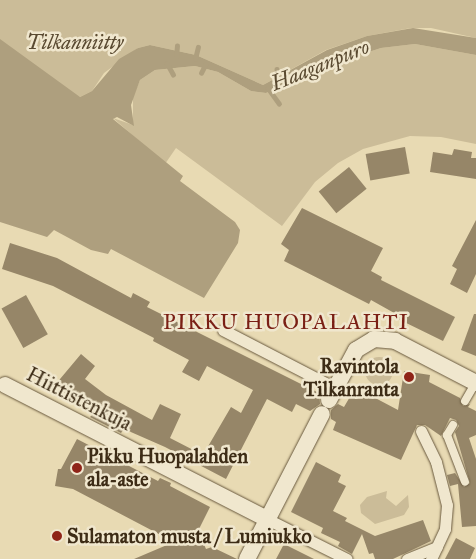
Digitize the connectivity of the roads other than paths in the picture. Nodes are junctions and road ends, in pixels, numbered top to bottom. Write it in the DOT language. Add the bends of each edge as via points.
graph roads {
  1 [pos="223,330"];
  2 [pos="476,382"];
  3 [pos="5,385"];
  4 [pos="332,394"];
  5 [pos="466,401"];
  6 [pos="322,414"];
  7 [pos="453,425"];
  8 [pos="421,431"];
  9 [pos="465,482"];
  10 [pos="267,519"];
  11 [pos="437,547"];
  12 [pos="247,559"];
  13 [pos="347,559"];
  14 [pos="407,559"];
  15 [pos="431,559"];
  1 -- 4 [label="street"];
  2 -- 4 [label="street" via="395,341 374,339 356,350"];
  2 -- 5 [label="lane"];
  3 -- 10 [label="street, Hiittistenkuja"];
  6 -- 10 [label="street"];
  7 -- 9 [label="lane" via="447,436"];
  8 -- 11 [label="street" via="436,462 447,505 445,529"];
  10 -- 12 [label="street"];
  10 -- 13 [label="street"];
  11 -- 14 [label="street"];
  11 -- 15 [label="street"];
}
